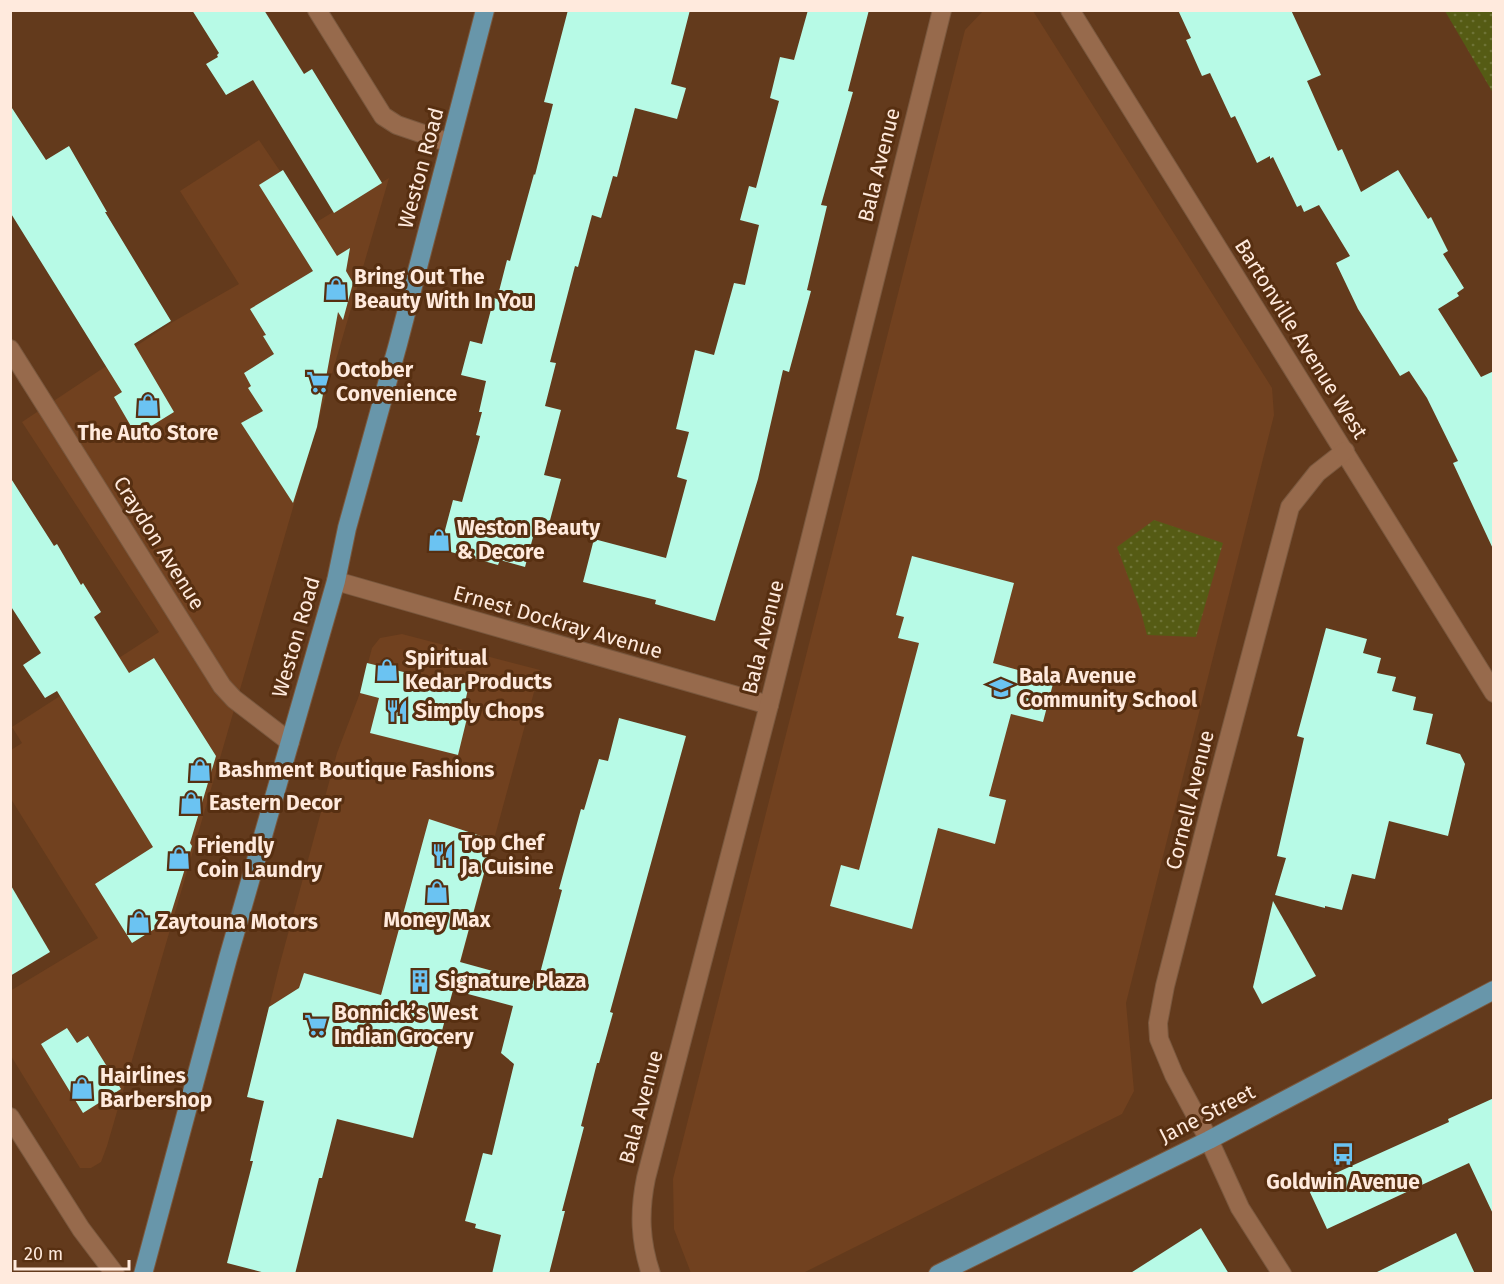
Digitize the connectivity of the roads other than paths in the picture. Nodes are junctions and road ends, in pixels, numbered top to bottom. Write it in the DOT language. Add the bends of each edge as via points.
graph roads {
  1 [pos="317,10"];
  2 [pos="485,10"];
  3 [pos="942,10"];
  4 [pos="1070,10"];
  5 [pos="450,143"];
  6 [pos="10,349"];
  7 [pos="1345,451"];
  8 [pos="336,581"];
  9 [pos="1494,693"];
  10 [pos="769,705"];
  11 [pos="290,742"];
  12 [pos="1494,990"];
  13 [pos="10,1117"];
  14 [pos="1209,1140"];
  15 [pos="115,1274"];
  16 [pos="143,1274"];
  17 [pos="651,1274"];
  18 [pos="938,1274"];
  19 [pos="1282,1274"];
  1 -- 5 [label="street" via="383,116 397,125"];
  2 -- 5 [label="main road, Weston Road"];
  3 -- 10 [label="street, Bala Avenue"];
  4 -- 7 [label="street, Bartonville Avenue West"];
  5 -- 8 [label="main road, Weston Road"];
  6 -- 11 [label="street, Craydon Avenue" via="222,686"];
  7 -- 9 [label="street, Bartonville Avenue West"];
  7 -- 14 [label="street, Cornell Avenue" via="1317,473 1290,507 1158,1023 1159,1039 1174,1075"];
  8 -- 10 [label="street, Ernest Dockray Avenue"];
  8 -- 11 [label="main road, Weston Road"];
  10 -- 17 [label="street, Bala Avenue" via="641,1202 640,1228"];
  11 -- 16 [label="main road, Weston Road"];
  12 -- 14 [label="main road, Jane Street"];
  13 -- 15 [label="street" via="81,1229"];
  14 -- 18 [label="main road, Jane Street"];
  14 -- 19 [label="street" via="1240,1208"];
}
